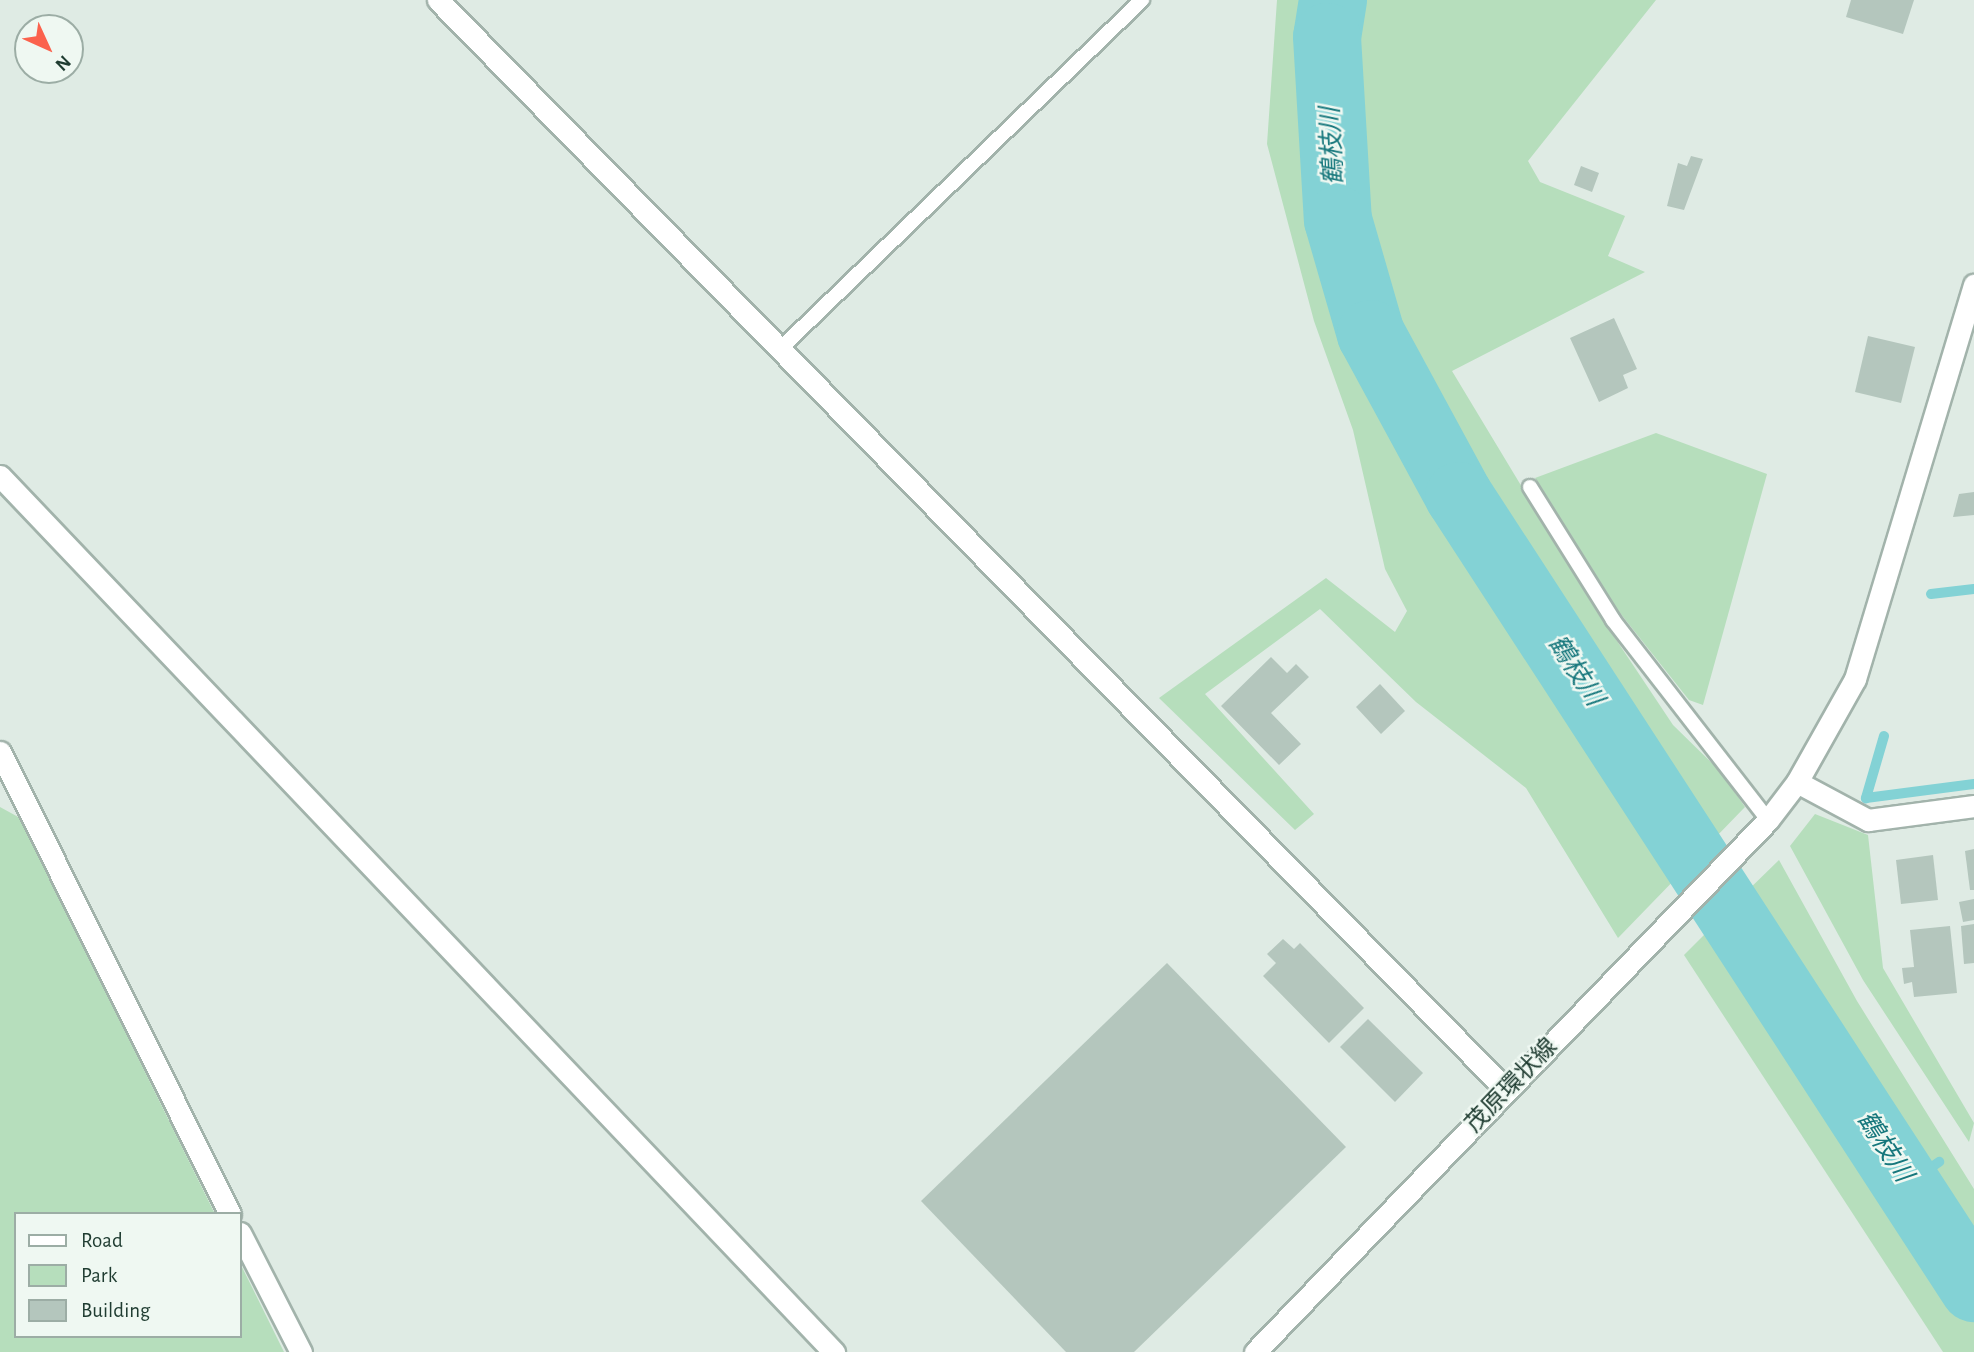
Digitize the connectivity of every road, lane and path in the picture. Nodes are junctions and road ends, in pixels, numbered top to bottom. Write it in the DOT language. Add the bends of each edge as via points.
graph roads {
  1 [pos="438,0"];
  2 [pos="1142,0"];
  3 [pos="1974,285"];
  4 [pos="778,351"];
  5 [pos="0,476"];
  6 [pos="1530,487"];
  7 [pos="0,752"];
  8 [pos="1797,782"];
  9 [pos="1974,806"];
  10 [pos="1768,820"];
  11 [pos="1507,1091"];
  12 [pos="229,1212"];
  13 [pos="242,1237"];
  14 [pos="301,1352"];
  15 [pos="834,1352"];
  16 [pos="1255,1352"];
  1 -- 4 [label="street"];
  2 -- 4 [label="lane"];
  3 -- 8 [label="street, 茂原環状線" via="1855,679"];
  4 -- 11 [label="street"];
  5 -- 15 [label="street"];
  6 -- 10 [label="lane" via="1613,620"];
  7 -- 12 [label="street"];
  8 -- 9 [label="street" via="1868,820"];
  8 -- 10 [label="street, 茂原環状線"];
  10 -- 11 [label="street, 茂原環状線"];
  11 -- 16 [label="street, 茂原環状線"];
  13 -- 14 [label="street"];
}
